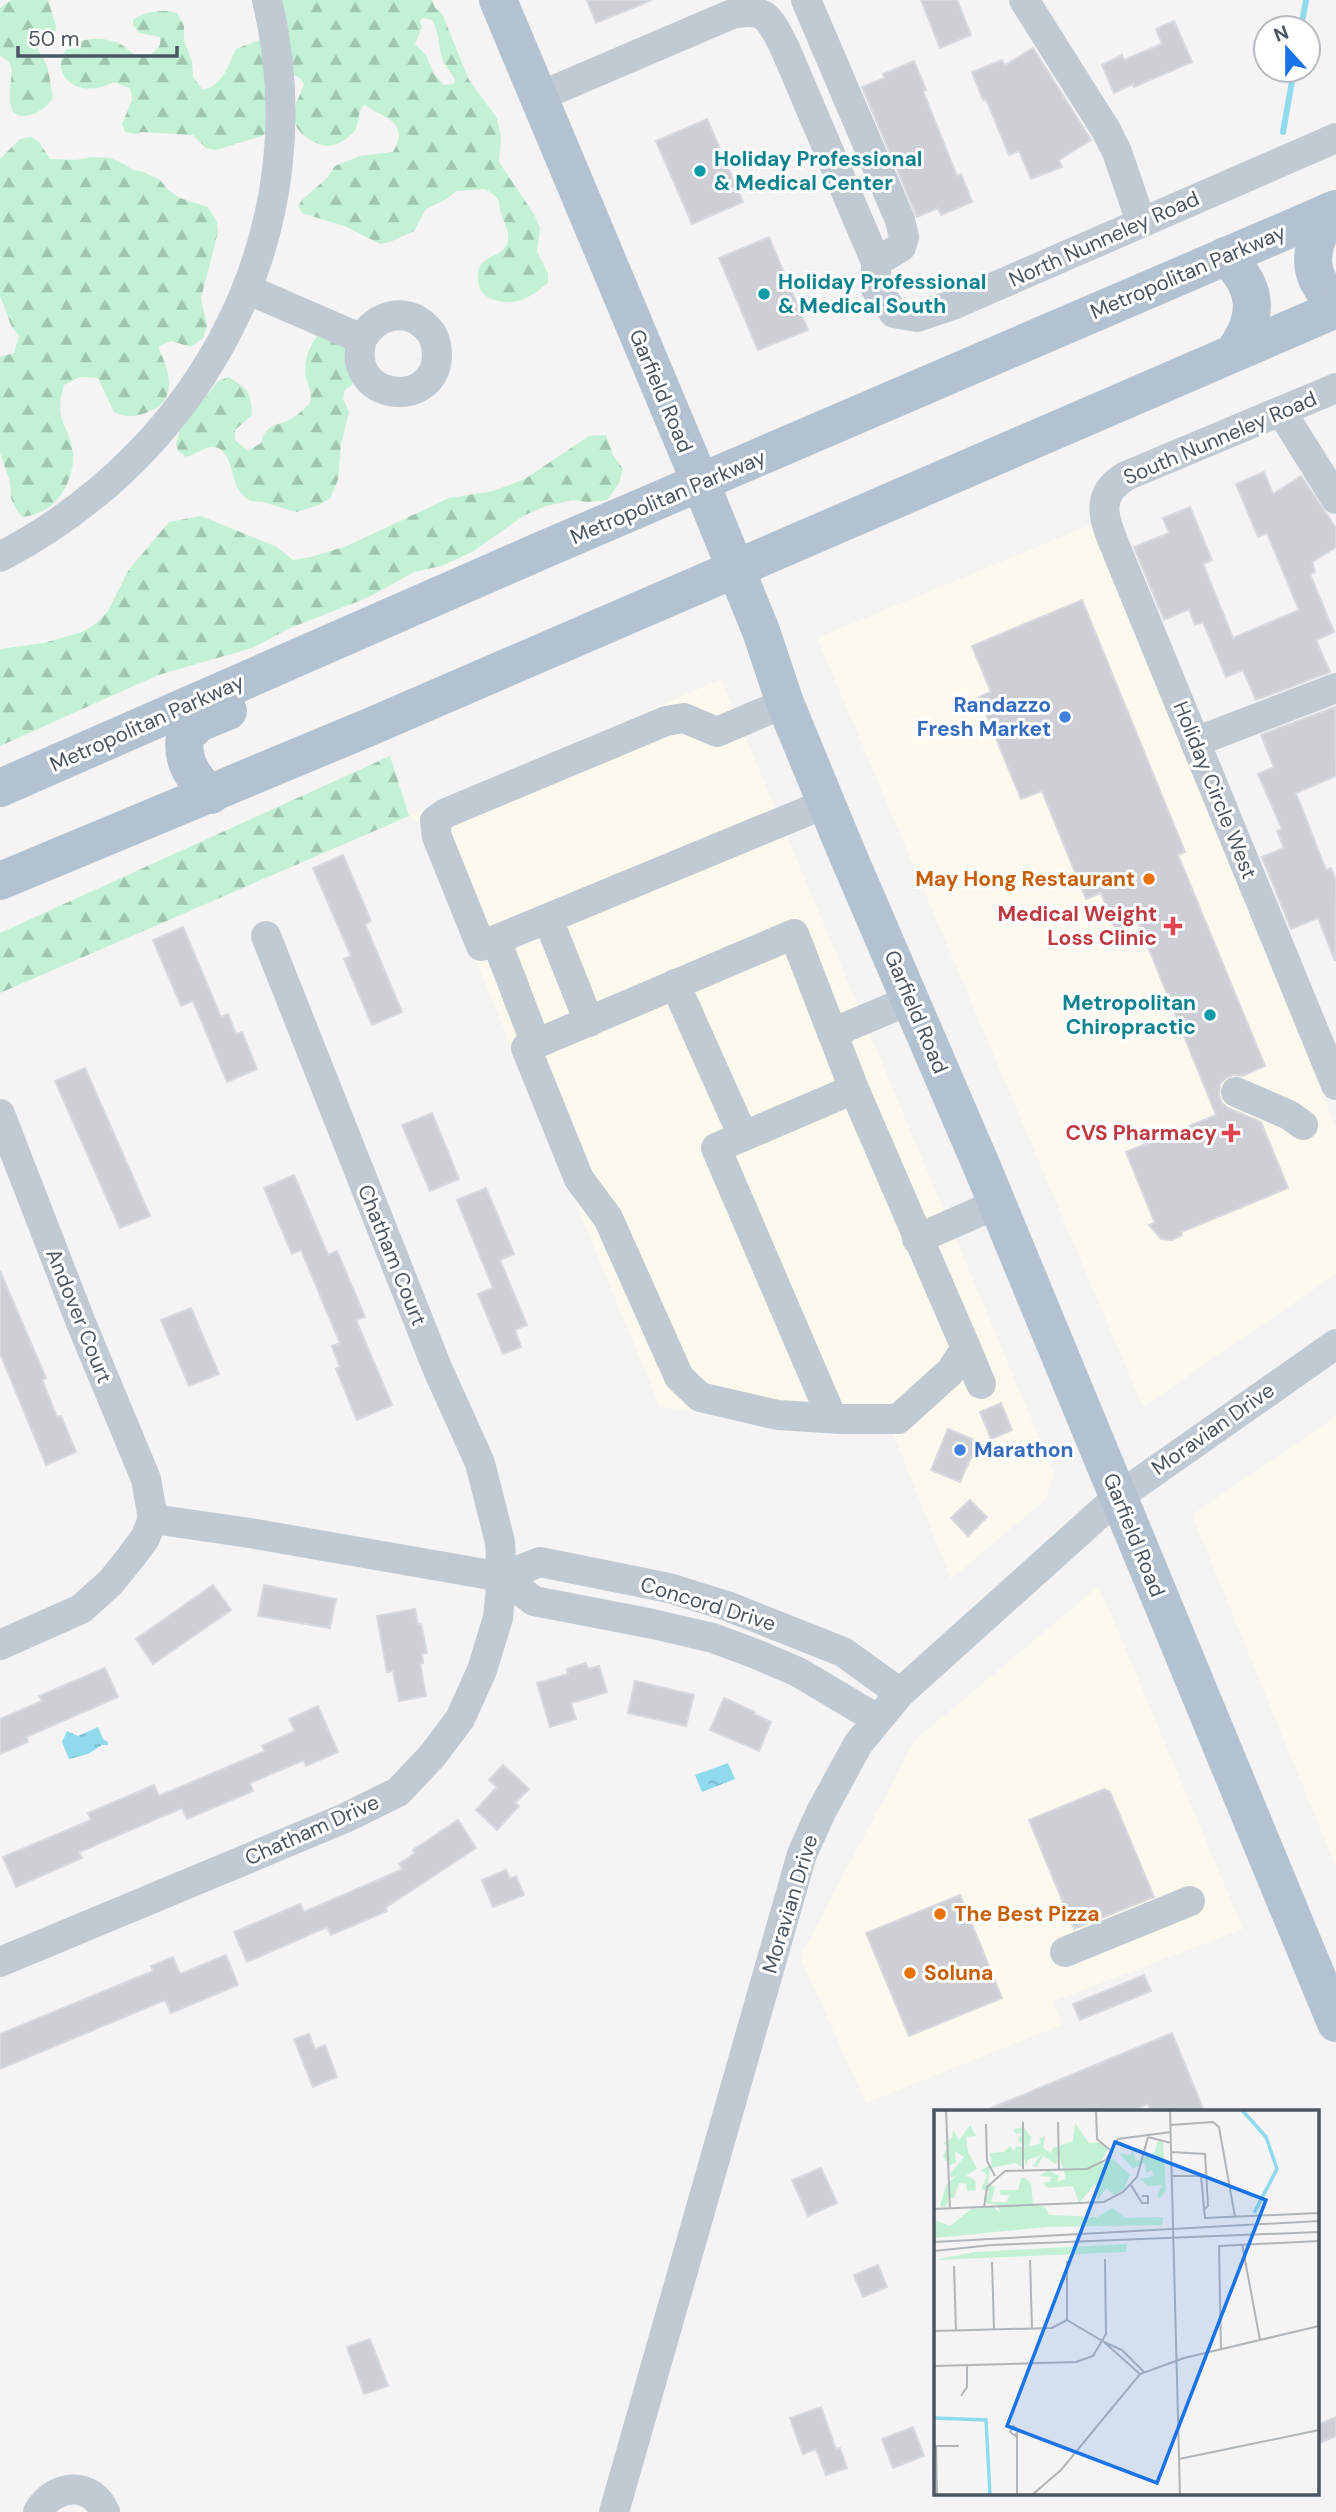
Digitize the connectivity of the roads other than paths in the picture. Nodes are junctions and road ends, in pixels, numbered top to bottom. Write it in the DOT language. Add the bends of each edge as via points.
graph roads {
  1 [pos="267,0"];
  2 [pos="498,0"];
  3 [pos="806,0"];
  4 [pos="1024,0"];
  5 [pos="538,97"];
  6 [pos="1336,138"];
  7 [pos="1333,210"];
  8 [pos="1141,222"];
  9 [pos="1225,256"];
  10 [pos="876,262"];
  11 [pos="247,289"];
  12 [pos="1336,302"];
  13 [pos="1336,309"];
  14 [pos="362,338"];
  15 [pos="1234,352"];
  16 [pos="1336,388"];
  17 [pos="1281,411"];
  18 [pos="701,484"];
  19 [pos="1107,493"];
  20 [pos="1336,499"];
  21 [pos="538,552"];
  22 [pos="0,557"];
  23 [pos="735,569"];
  24 [pos="1336,688"];
  25 [pos="785,703"];
  26 [pos="1195,742"];
  27 [pos="0,788"];
  28 [pos="211,795"];
  29 [pos="827,803"];
  30 [pos="0,881"];
  31 [pos="548,919"];
  32 [pos="266,936"];
  33 [pos="496,940"];
  34 [pos="675,984"];
  35 [pos="911,1000"];
  36 [pos="589,1022"];
  37 [pos="832,1033"];
  38 [pos="536,1044"];
  39 [pos="1336,1084"];
  40 [pos="854,1089"];
  41 [pos="1236,1092"];
  42 [pos="0,1114"];
  43 [pos="1303,1125"];
  44 [pos="743,1136"];
  45 [pos="997,1204"];
  46 [pos="917,1239"];
  47 [pos="1336,1344"];
  48 [pos="966,1348"];
  49 [pos="981,1384"];
  50 [pos="832,1419"];
  51 [pos="1118,1497"];
  52 [pos="153,1519"];
  53 [pos="502,1577"];
  54 [pos="0,1645"];
  55 [pos="900,1693"];
  56 [pos="877,1718"];
  57 [pos="1190,1901"];
  58 [pos="1065,1952"];
  59 [pos="0,1962"];
  60 [pos="1336,2023"];
  61 [pos="38,2512"];
  62 [pos="105,2512"];
  63 [pos="614,2512"];
  1 -- 11 [label="street" via="280,75 278,169 273,205"];
  2 -- 5 [label="main road, Garfield Road"];
  3 -- 10 [label="street" via="900,220 901,247"];
  4 -- 8 [label="street" via="1107,130"];
  5 -- 10 [label="street, North Nunneley Road" via="732,14 760,12 784,46"];
  5 -- 18 [label="main road, Garfield Road"];
  6 -- 8 [label="street, North Nunneley Road"];
  7 -- 9 [label="main road, Metropolitan Parkway"];
  7 -- 12 [label="main road" via="1318,232 1313,264 1316,276"];
  8 -- 10 [label="street, North Nunneley Road" via="917,317 894,313 876,289"];
  9 -- 15 [label="main road" via="1246,280 1252,295 1250,323"];
  9 -- 18 [label="main road, Metropolitan Parkway"];
  11 -- 14 [label="street"];
  11 -- 22 [label="street" via="208,365 149,445 92,498"];
  13 -- 15 [label="main road"];
  15 -- 23 [label="main road"];
  16 -- 17 [label="street, South Nunneley Road"];
  17 -- 19 [label="street, South Nunneley Road" via="1126,476"];
  17 -- 20 [label="street"];
  18 -- 21 [label="main road, Metropolitan Parkway"];
  18 -- 23 [label="main road, Garfield Road"];
  19 -- 26 [label="street, Holiday Circle West" via="1105,518"];
  21 -- 27 [label="main road, Metropolitan Parkway"];
  21 -- 28 [label="main road" via="498,596 199,723 185,736 185,758"];
  23 -- 25 [label="main road, Garfield Road"];
  23 -- 28 [label="main road"];
  24 -- 26 [label="street"];
  25 -- 29 [label="main road, Garfield Road"];
  25 -- 33 [label="street" via="717,732 684,718 666,721 435,821 437,837 481,946"];
  26 -- 39 [label="street, Holiday Circle West"];
  28 -- 30 [label="main road"];
  29 -- 31 [label="street"];
  29 -- 35 [label="main road, Garfield Road"];
  31 -- 33 [label="street"];
  31 -- 36 [label="street"];
  32 -- 53 [label="street, Chatham Court" via="438,1370 480,1463 500,1542"];
  33 -- 38 [label="street"];
  34 -- 36 [label="street"];
  34 -- 37 [label="street" via="794,934"];
  34 -- 44 [label="street"];
  35 -- 37 [label="street"];
  35 -- 45 [label="main road, Garfield Road"];
  36 -- 38 [label="street"];
  37 -- 40 [label="street"];
  38 -- 50 [label="street" via="526,1048 579,1179 608,1218 679,1377 700,1397 778,1415"];
  40 -- 44 [label="street"];
  40 -- 46 [label="street"];
  41 -- 43 [label="street"];
  42 -- 52 [label="street, Andover Court" via="146,1479"];
  44 -- 50 [label="street" via="716,1148"];
  45 -- 46 [label="street"];
  45 -- 51 [label="main road, Garfield Road"];
  46 -- 48 [label="street"];
  47 -- 51 [label="street, Moravian Drive"];
  48 -- 49 [label="street"];
  48 -- 50 [label="street" via="950,1372 898,1419"];
  51 -- 55 [label="street, Moravian Drive"];
  51 -- 60 [label="main road, Garfield Road"];
  52 -- 53 [label="street, Concord Drive"];
  52 -- 54 [label="street" via="145,1538 111,1582 81,1609"];
  53 -- 55 [label="street, Concord Drive" via="540,1562 669,1588 843,1651"];
  53 -- 56 [label="street, Concord Drive" via="534,1601 713,1638 756,1654 798,1672"];
  53 -- 59 [label="street, Chatham Drive" via="498,1618 460,1719 398,1791 345,1818"];
  55 -- 56 [label="street, Moravian Drive"];
  56 -- 63 [label="street, Moravian Drive" via="840,1774 802,1854"];
  57 -- 58 [label="street"];
  61 -- 62 [label="street" via="53,2495 75,2490 96,2499"];
}
